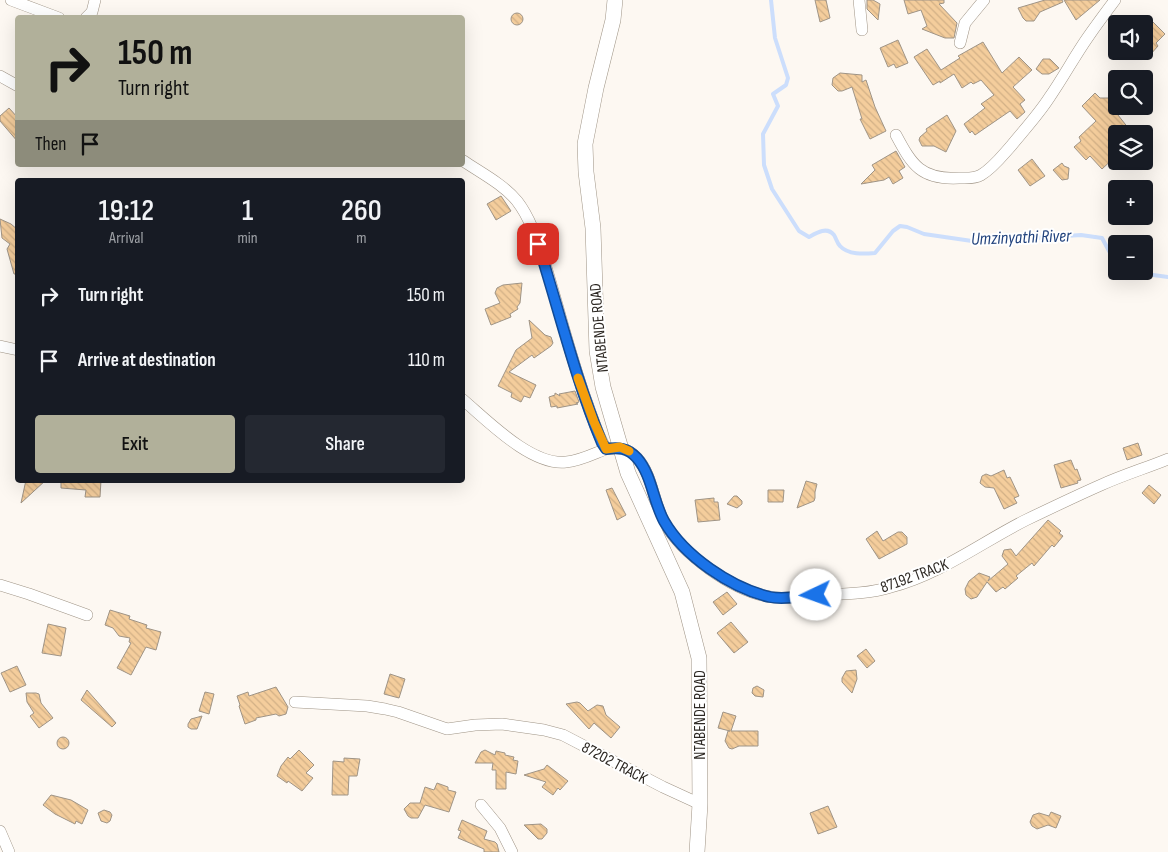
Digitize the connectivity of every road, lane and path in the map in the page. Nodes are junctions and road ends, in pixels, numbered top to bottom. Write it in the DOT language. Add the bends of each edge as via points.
graph roads {
  1 [pos="11,0"];
  2 [pos="95,0"];
  3 [pos="615,0"];
  4 [pos="859,0"];
  5 [pos="984,0"];
  6 [pos="1115,0"];
  7 [pos="51,15"];
  8 [pos="89,15"];
  9 [pos="862,30"];
  10 [pos="960,43"];
  11 [pos="0,76"];
  12 [pos="15,84"];
  13 [pos="896,135"];
  14 [pos="465,162"];
  15 [pos="0,346"];
  16 [pos="15,349"];
  17 [pos="465,401"];
  18 [pos="613,448"];
  19 [pos="1168,459"];
  20 [pos="0,585"];
  21 [pos="87,615"];
  22 [pos="295,702"];
  23 [pos="700,804"];
  24 [pos="481,805"];
  25 [pos="0,831"];
  26 [pos="9,852"];
  27 [pos="512,852"];
  28 [pos="697,852"];
  1 -- 7 [label="street"];
  2 -- 8 [label="street"];
  3 -- 18 [label="street, NTABENDE ROAD" via="586,144 593,228 597,351"];
  4 -- 9 [label="street"];
  5 -- 10 [label="street" via="966,23"];
  6 -- 13 [label="street" via="1049,99 1027,128 983,174 951,179 928,175 910,159"];
  11 -- 12 [label="street"];
  14 -- 18 [label="street" via="501,186 517,201 527,217 594,422"];
  15 -- 16 [label="street"];
  17 -- 18 [label="street" via="519,445 549,461 572,461"];
  18 -- 19 [label="street, 87192 TRACK" via="630,452 639,460 664,520 675,537 698,560 720,576 772,598 858,593 891,587 955,560 1024,521 1092,489"];
  18 -- 23 [label="street, NTABENDE ROAD" via="682,592 699,658"];
  20 -- 21 [label="street"];
  22 -- 23 [label="street, 87202 TRACK" via="386,709 447,728 502,724 528,726 563,735"];
  23 -- 28 [label="street, NTABENDE ROAD"];
  24 -- 27 [label="street" via="500,828"];
  25 -- 26 [label="street"];
}
